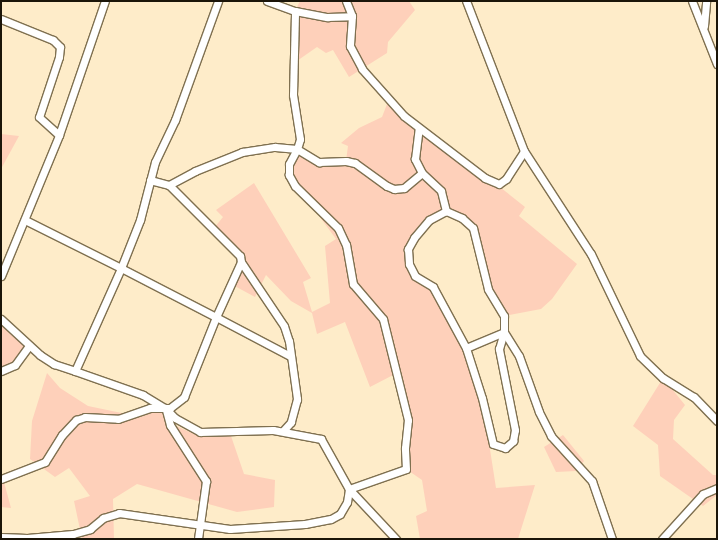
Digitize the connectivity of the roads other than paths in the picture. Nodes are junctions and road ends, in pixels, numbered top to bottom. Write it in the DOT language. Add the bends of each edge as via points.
graph roads {
  1 [pos="105,1"];
  2 [pos="218,1"];
  3 [pos="267,1"];
  4 [pos="346,1"];
  5 [pos="466,1"];
  6 [pos="692,1"];
  7 [pos="706,1"];
  8 [pos="295,11"];
  9 [pos="352,16"];
  10 [pos="1,19"];
  11 [pos="704,28"];
  12 [pos="717,64"];
  13 [pos="419,128"];
  14 [pos="60,135"];
  15 [pos="297,149"];
  16 [pos="524,151"];
  17 [pos="422,173"];
  18 [pos="150,180"];
  19 [pos="169,185"];
  20 [pos="446,211"];
  21 [pos="25,220"];
  22 [pos="241,262"];
  23 [pos="121,268"];
  24 [pos="1,276"];
  25 [pos="216,318"];
  26 [pos="1,319"];
  27 [pos="504,332"];
  28 [pos="29,346"];
  29 [pos="466,348"];
  30 [pos="290,356"];
  31 [pos="1,371"];
  32 [pos="74,371"];
  33 [pos="165,408"];
  34 [pos="717,421"];
  35 [pos="283,431"];
  36 [pos="1,479"];
  37 [pos="717,488"];
  38 [pos="348,489"];
  39 [pos="201,525"];
  40 [pos="1,537"];
  41 [pos="198,539"];
  42 [pos="396,539"];
  43 [pos="612,539"];
  44 [pos="662,539"];
  1 -- 14 [label="street"];
  2 -- 18 [label="street" via="175,120"];
  3 -- 8 [label="street"];
  4 -- 9 [label="street"];
  5 -- 16 [label="street"];
  6 -- 11 [label="street"];
  7 -- 11 [label="street"];
  8 -- 9 [label="street" via="327,17"];
  8 -- 15 [label="street" via="293,95 300,139"];
  9 -- 13 [label="street" via="350,38 355,59 404,116"];
  10 -- 14 [label="street" via="53,40 60,47 39,117"];
  11 -- 12 [label="street"];
  13 -- 16 [label="street" via="495,184 506,179"];
  13 -- 17 [label="street" via="415,159"];
  14 -- 21 [label="street"];
  15 -- 17 [label="street" via="319,162 354,163 394,189 404,188"];
  15 -- 19 [label="street" via="275,147 242,152 195,171"];
  15 -- 38 [label="street" via="289,164 291,180 301,194 338,228 346,245 353,284 384,319 408,420 406,469"];
  16 -- 34 [label="street" via="591,254 640,356 663,378 694,397"];
  17 -- 20 [label="street" via="441,191"];
  18 -- 19 [label="street"];
  18 -- 23 [label="street" via="140,220"];
  19 -- 22 [label="street" via="234,248"];
  20 -- 27 [label="street" via="462,218 473,228 488,289 504,316"];
  20 -- 29 [label="street" via="429,220 414,238 408,249 409,264 415,276 433,288"];
  21 -- 23 [label="street"];
  21 -- 24 [label="street"];
  22 -- 25 [label="street"];
  22 -- 30 [label="street" via="284,326"];
  23 -- 25 [label="street"];
  23 -- 32 [label="street"];
  25 -- 30 [label="street"];
  25 -- 33 [label="street" via="184,397 176,406"];
  26 -- 28 [label="street"];
  27 -- 29 [label="street"];
  27 -- 29 [label="street" via="499,349 515,430 513,441 505,448 501,449 493,444"];
  27 -- 43 [label="street" via="519,356 535,402 551,436 592,481"];
  28 -- 31 [label="street" via="18,362"];
  28 -- 32 [label="street" via="54,364"];
  30 -- 35 [label="street" via="298,399 291,422"];
  32 -- 33 [label="street" via="143,395"];
  33 -- 35 [label="street" via="175,418 200,432"];
  33 -- 36 [label="street" via="150,408 118,419 85,417 76,420 62,435 45,462"];
  33 -- 39 [label="street" via="170,425 206,481"];
  35 -- 38 [label="street" via="321,439"];
  37 -- 44 [label="street" via="703,494"];
  38 -- 39 [label="street" via="347,502 340,514 324,521 245,529"];
  38 -- 42 [label="street"];
  39 -- 40 [label="street" via="119,513 103,518 90,529 73,534 27,538"];
  39 -- 41 [label="street"];
}
